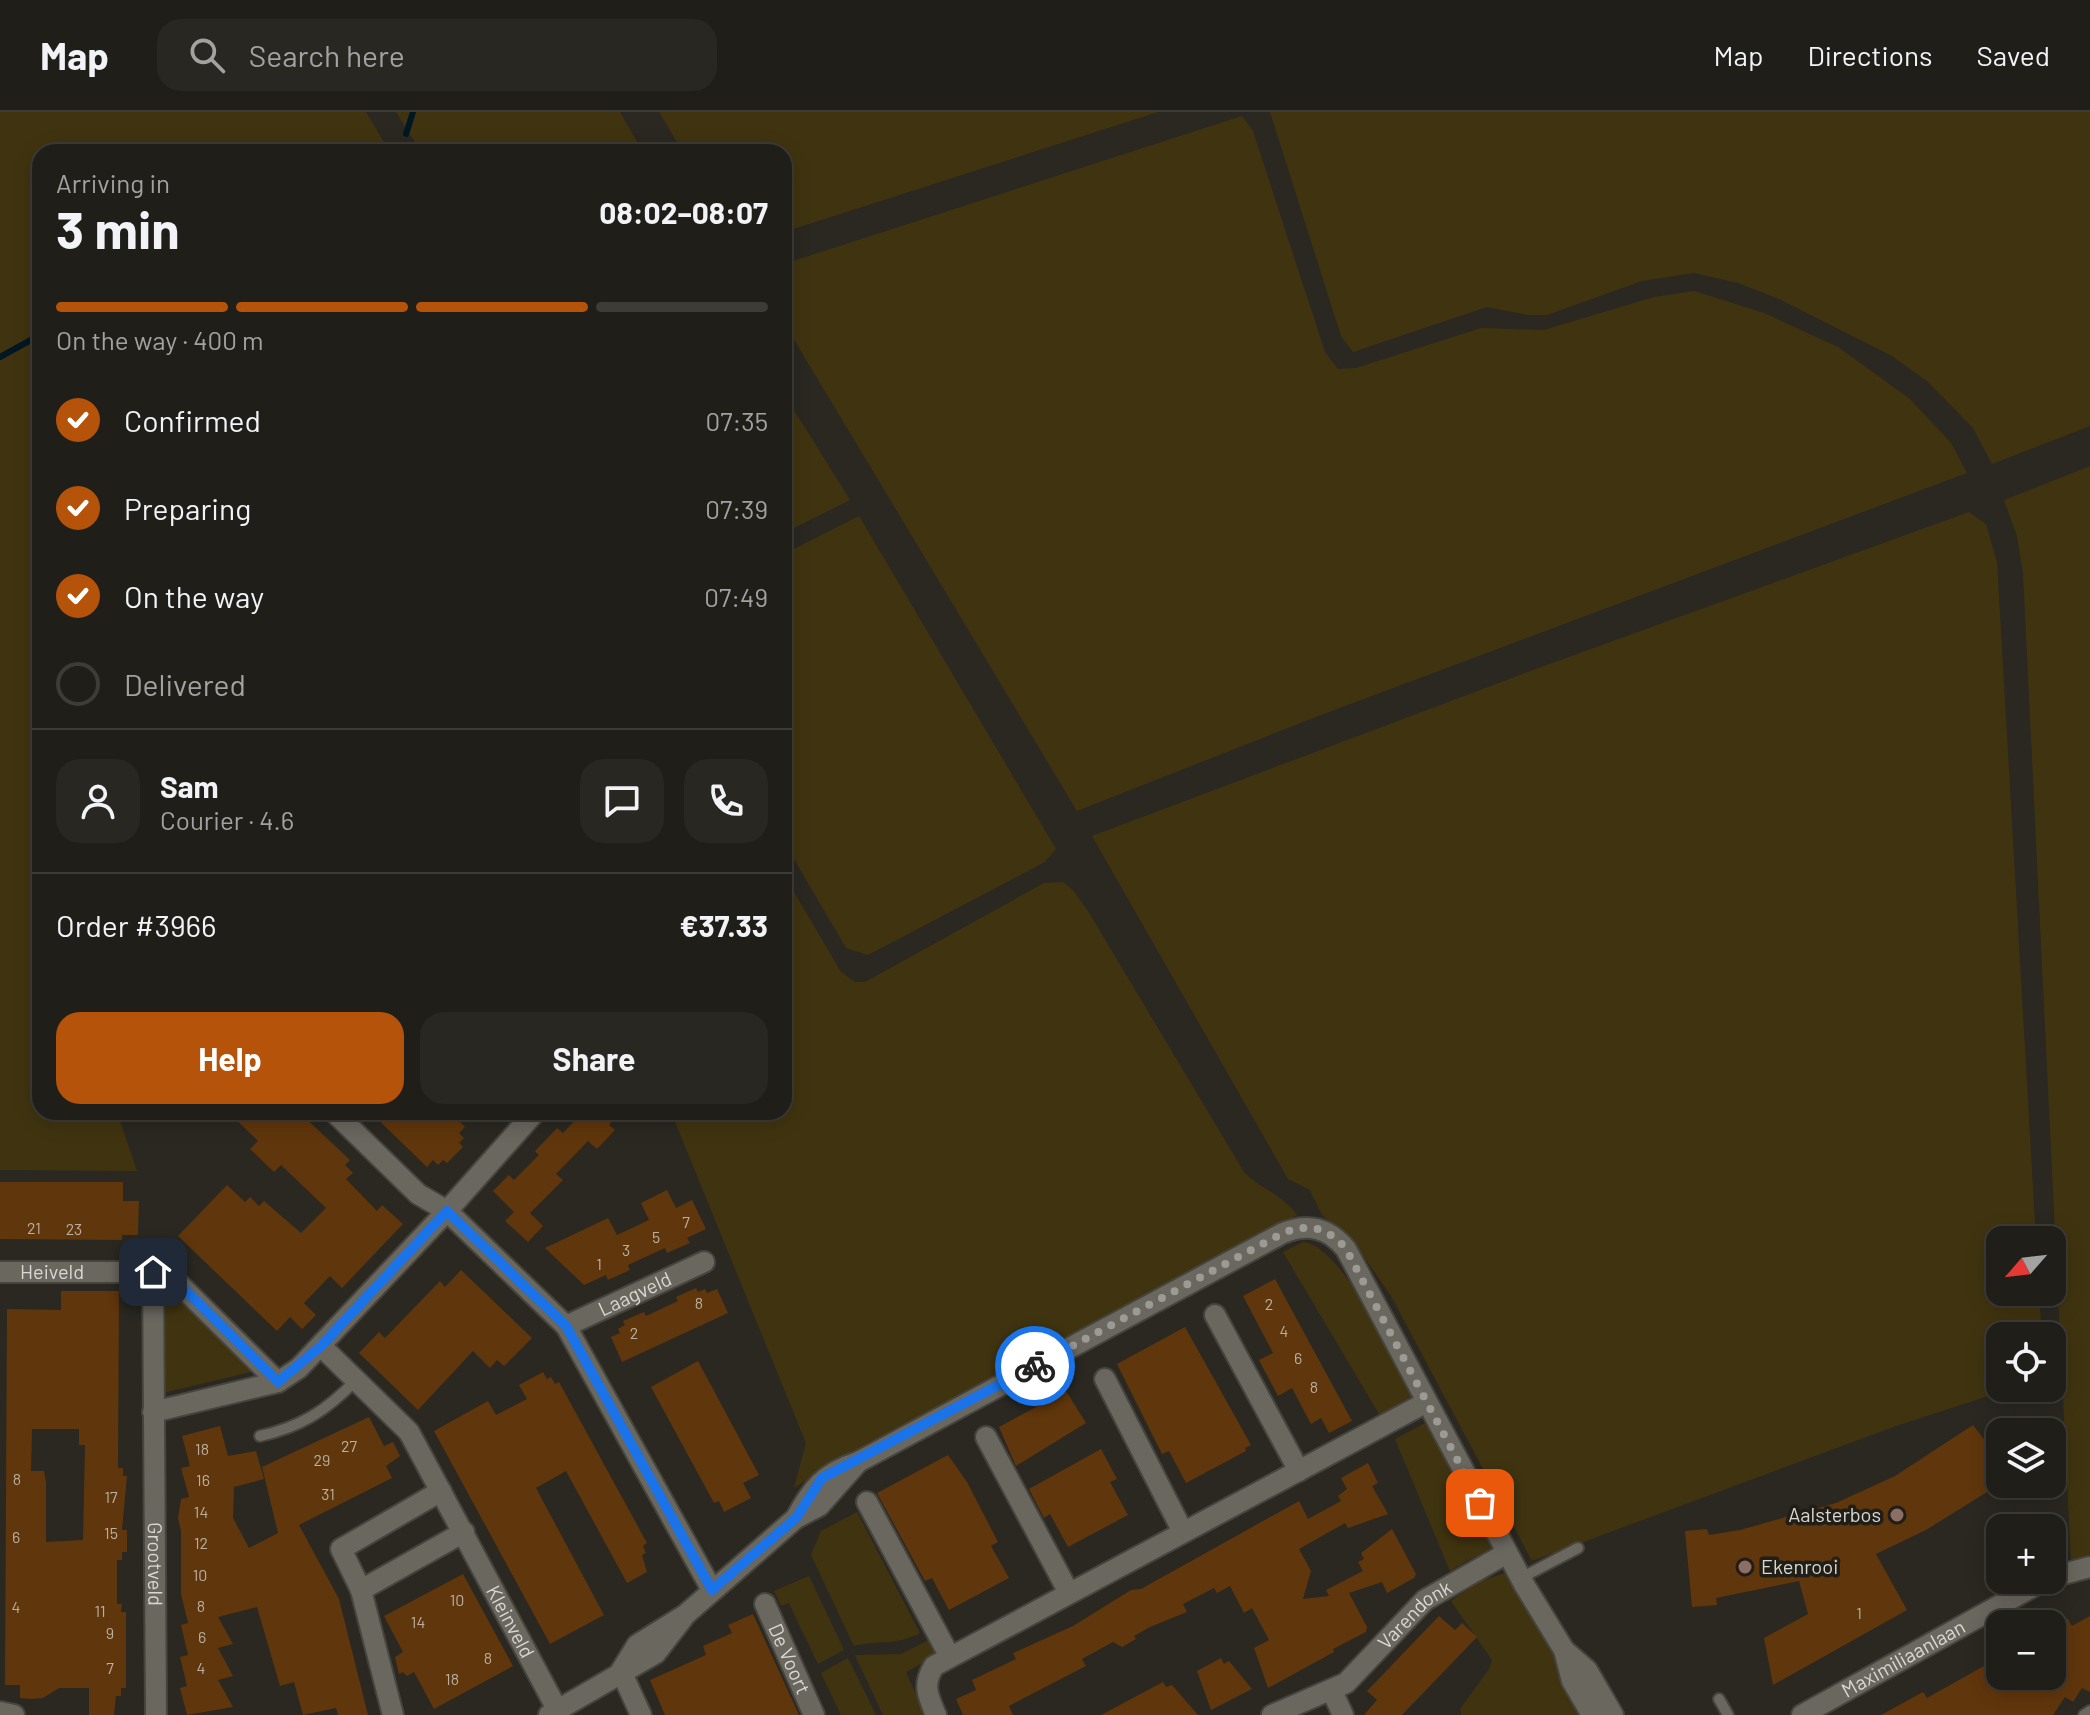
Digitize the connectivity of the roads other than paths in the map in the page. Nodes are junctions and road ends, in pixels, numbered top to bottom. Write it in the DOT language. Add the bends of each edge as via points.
graph roads {
  1 [pos="342,1120"];
  2 [pos="528,1120"];
  3 [pos="447,1211"];
  4 [pos="704,1262"];
  5 [pos="0,1272"];
  6 [pos="153,1272"];
  7 [pos="1215,1315"];
  8 [pos="566,1326"];
  9 [pos="321,1346"];
  10 [pos="1105,1379"];
  11 [pos="355,1381"];
  12 [pos="278,1382"];
  13 [pos="1427,1402"];
  14 [pos="153,1412"];
  15 [pos="260,1436"];
  16 [pos="986,1437"];
  17 [pos="1299,1471"];
  18 [pos="441,1491"];
  19 [pos="867,1502"];
  20 [pos="464,1532"];
  21 [pos="1183,1532"];
  22 [pos="1578,1548"];
  23 [pos="1507,1553"];
  24 [pos="2090,1567"];
  25 [pos="2066,1573"];
  26 [pos="1521,1578"];
  27 [pos="361,1590"];
  28 [pos="712,1590"];
  29 [pos="1069,1593"];
  30 [pos="2020,1594"];
  31 [pos="765,1604"];
  32 [pos="1564,1650"];
  33 [pos="950,1657"];
  34 [pos="621,1671"];
  35 [pos="1332,1691"];
  36 [pos="1719,1699"];
  37 [pos="2090,1711"];
  38 [pos="0,1712"];
  39 [pos="554,1713"];
  40 [pos="14,1715"];
  41 [pos="156,1715"];
  42 [pos="393,1715"];
  43 [pos="641,1715"];
  44 [pos="814,1715"];
  45 [pos="936,1715"];
  46 [pos="1272,1715"];
  47 [pos="1343,1715"];
  48 [pos="1592,1715"];
  49 [pos="1613,1715"];
  50 [pos="1728,1715"];
  51 [pos="1802,1715"];
  52 [pos="2084,1715"];
  1 -- 3 [label="street" via="418,1194"];
  2 -- 3 [label="street"];
  3 -- 8 [label="street"];
  3 -- 9 [label="street"];
  4 -- 8 [label="street, Laagveld"];
  5 -- 6 [label="street, Heiveld"];
  6 -- 12 [label="street" via="177,1282"];
  6 -- 14 [label="street, Grootveld"];
  7 -- 17 [label="street"];
  8 -- 28 [label="street"];
  9 -- 11 [label="street, Kleinveld"];
  9 -- 12 [label="street"];
  10 -- 21 [label="street"];
  11 -- 15 [label="lane" via="304,1423"];
  11 -- 18 [label="street, Kleinveld" via="409,1432"];
  12 -- 14 [label="street"];
  13 -- 17 [label="street"];
  13 -- 23 [label="street"];
  13 -- 28 [label="street" via="1346,1249 1323,1230 1299,1227 858,1462 831,1496 796,1518"];
  14 -- 41 [label="street, Grootveld"];
  16 -- 29 [label="street"];
  17 -- 21 [label="street"];
  18 -- 20 [label="street, Kleinveld"];
  18 -- 27 [label="street" via="341,1549"];
  19 -- 33 [label="street"];
  20 -- 27 [label="street"];
  20 -- 39 [label="street, Kleinveld"];
  21 -- 29 [label="street"];
  22 -- 26 [label="lane"];
  23 -- 26 [label="street"];
  23 -- 35 [label="street, Varendonk" via="1436,1591"];
  24 -- 25 [label="street"];
  26 -- 32 [label="street"];
  27 -- 42 [label="street"];
  28 -- 34 [label="street" via="656,1653"];
  29 -- 33 [label="street"];
  30 -- 51 [label="street, Maximiliaanlaan"];
  31 -- 44 [label="street, De Voort"];
  32 -- 48 [label="street" via="1572,1681"];
  32 -- 49 [label="street" via="1587,1670"];
  33 -- 45 [label="street" via="926,1678"];
  34 -- 39 [label="street"];
  34 -- 43 [label="street"];
  35 -- 46 [label="street, Varendonk"];
  35 -- 47 [label="street"];
  36 -- 50 [label="lane"];
  37 -- 52 [label="lane"];
  38 -- 40 [label="street"];
}
